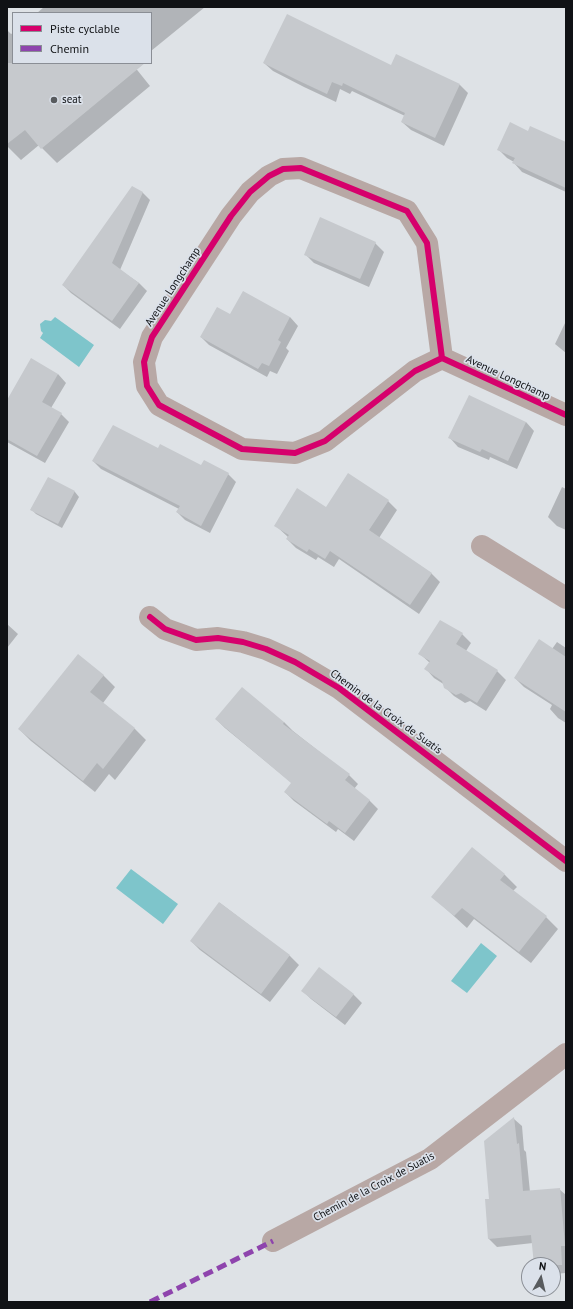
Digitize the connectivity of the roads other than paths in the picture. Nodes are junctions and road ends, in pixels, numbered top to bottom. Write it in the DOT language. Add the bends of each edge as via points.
graph roads {
  1 [pos="442,358"];
  2 [pos="566,415"];
  3 [pos="482,546"];
  4 [pos="566,598"];
  5 [pos="150,617"];
  6 [pos="566,861"];
  7 [pos="566,1054"];
  8 [pos="273,1240"];
  1 -- 1 [label="street, Avenue Longchamp" via="427,243 407,211 301,168 283,169 269,176 250,192 231,216 152,338 144,362 147,386 159,405 242,448 295,453 324,441 415,371"];
  1 -- 2 [label="street, Avenue Longchamp"];
  3 -- 4 [label="street"];
  5 -- 6 [label="street, Chemin de la Croix de Suatis" via="165,628 196,640 218,638 243,642 295,662 339,688"];
  7 -- 8 [label="street, Chemin de la Croix de Suatis" via="430,1159"];
}
